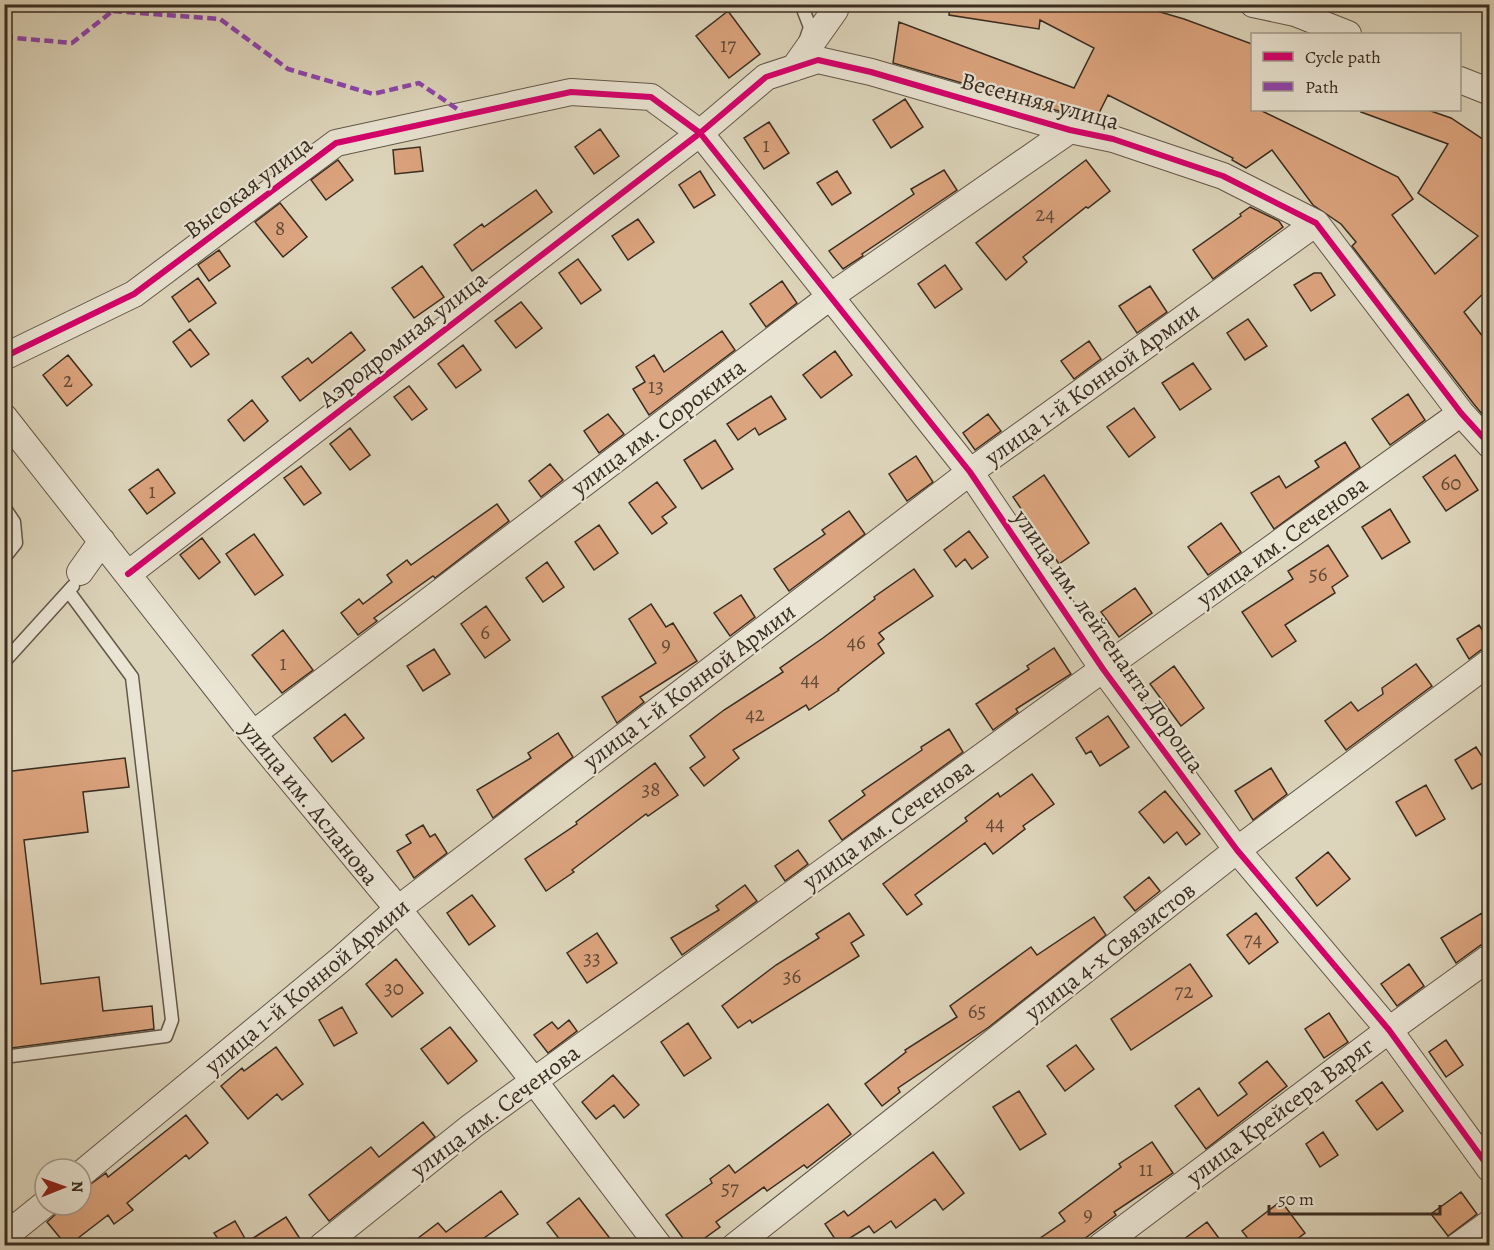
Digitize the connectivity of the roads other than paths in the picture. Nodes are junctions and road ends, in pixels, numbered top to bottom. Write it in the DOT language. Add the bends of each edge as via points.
graph roads {
  1 [pos="801,4"];
  2 [pos="833,4"];
  3 [pos="1253,4"];
  4 [pos="1345,33"];
  5 [pos="794,68"];
  6 [pos="1461,80"];
  7 [pos="1490,92"];
  8 [pos="1070,130"];
  9 [pos="700,133"];
  10 [pos="1316,223"];
  11 [pos="831,296"];
  12 [pos="4,357"];
  13 [pos="1461,413"];
  14 [pos="9,432"];
  15 [pos="1490,445"];
  16 [pos="970,472"];
  17 [pos="4,507"];
  18 [pos="102,542"];
  19 [pos="4,558"];
  20 [pos="128,574"];
  21 [pos="75,582"];
  22 [pos="4,662"];
  23 [pos="1490,662"];
  24 [pos="1103,669"];
  25 [pos="253,734"];
  26 [pos="1237,850"];
  27 [pos="398,909"];
  28 [pos="1490,957"];
  29 [pos="1389,1029"];
  30 [pos="4,1057"];
  31 [pos="534,1080"];
  32 [pos="93,1164"];
  33 [pos="1490,1169"];
  34 [pos="33,1214"];
  35 [pos="1490,1222"];
  36 [pos="4,1237"];
  37 [pos="322,1245"];
  38 [pos="659,1245"];
  39 [pos="735,1245"];
  40 [pos="1101,1245"];
  41 [pos="1458,1245"];
  1 -- 5 [label="lane" via="810,27"];
  2 -- 5 [label="street" via="835,10"];
  3 -- 4 [label="street" via="1295,13"];
  5 -- 8 [label="street, Весенняя улица" via="818,60"];
  5 -- 9 [label="street, Весенняя улица" via="766,77"];
  6 -- 7 [label="street"];
  8 -- 10 [label="street, Весенняя улица" via="1113,139 1223,176"];
  8 -- 11 [label="street, улица им. Сорокина"];
  9 -- 11 [label="street, улица им. лейтенанта Дороша"];
  9 -- 12 [label="street, Высокая улица" via="651,97 571,92 336,144 134,294"];
  9 -- 20 [label="street, Аэродромная улица"];
  10 -- 13 [label="street, Весенняя улица"];
  10 -- 16 [label="street, улица 1-й Конной Армии"];
  11 -- 16 [label="street, улица им. лейтенанта Дороша"];
  11 -- 25 [label="street, улица им. Сорокина"];
  13 -- 15 [label="street, Весенняя улица"];
  13 -- 24 [label="street, улица им. Сеченова"];
  14 -- 18 [label="street, улица им. Асланова"];
  16 -- 24 [label="street, улица им. лейтенанта Дороша"];
  16 -- 27 [label="street, улица 1-й Конной Армии"];
  17 -- 19 [label="lane" via="14,522 16,543"];
  18 -- 20 [label="street, улица им. Асланова"];
  18 -- 21 [label="street"];
  20 -- 25 [label="street, улица им. Асланова"];
  21 -- 22 [label="lane"];
  21 -- 30 [label="lane" via="132,677 172,1020 166,1036"];
  23 -- 26 [label="street, улица 4-х Связистов"];
  24 -- 26 [label="street, улица им. лейтенанта Дороша"];
  24 -- 31 [label="street, улица им. Сеченова"];
  25 -- 27 [label="street, улица им. Асланова"];
  26 -- 29 [label="street, улица им. лейтенанта Дороша"];
  26 -- 39 [label="street, улица 4-х Связистов"];
  27 -- 31 [label="street, улица им. Асланова"];
  27 -- 32 [label="street, улица 1-й Конной Армии"];
  28 -- 29 [label="street, улица Крейсера Варяг"];
  29 -- 33 [label="street, улица им. лейтенанта Дороша"];
  29 -- 40 [label="street, улица Крейсера Варяг"];
  31 -- 37 [label="street, улица им. Сеченова"];
  31 -- 38 [label="street, улица им. Асланова"];
  34 -- 36 [label="street"];
  35 -- 41 [label="street"];
}
